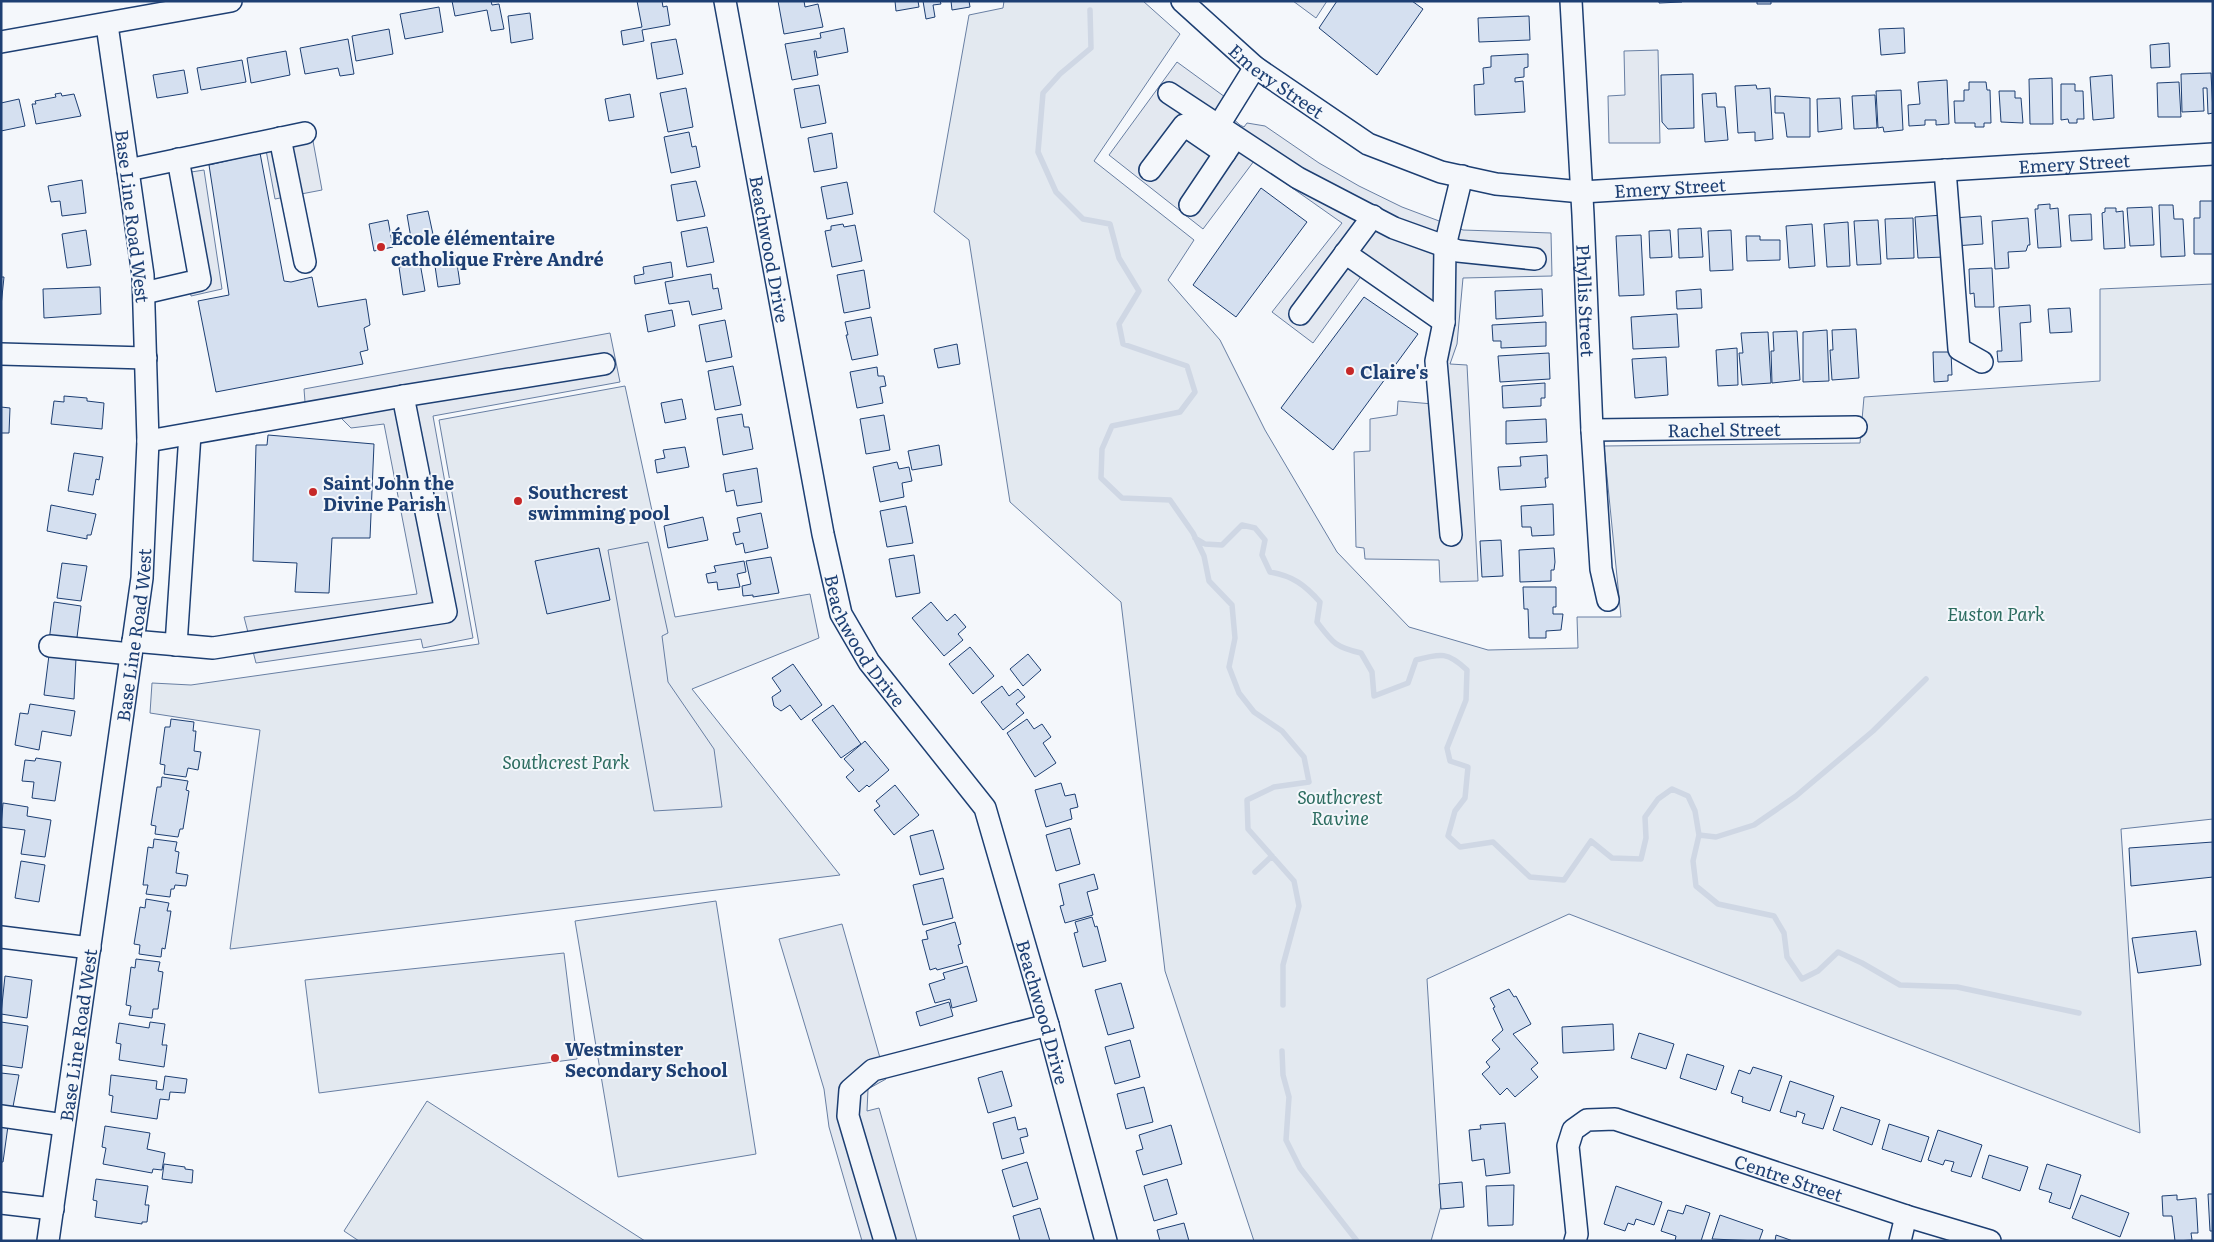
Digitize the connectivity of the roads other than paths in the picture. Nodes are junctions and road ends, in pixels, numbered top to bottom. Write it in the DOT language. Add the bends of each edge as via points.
graph roads {
  1 [pos="230,1"];
  2 [pos="725,1"];
  3 [pos="1182,1"];
  4 [pos="1571,1"];
  5 [pos="107,25"];
  6 [pos="1,42"];
  7 [pos="1255,67"];
  8 [pos="1169,92"];
  9 [pos="1218,125"];
  10 [pos="305,133"];
  11 [pos="280,138"];
  12 [pos="1230,145"];
  13 [pos="2213,154"];
  14 [pos="178,159"];
  15 [pos="128,170"];
  16 [pos="1150,170"];
  17 [pos="1945,170"];
  18 [pos="1462,176"];
  19 [pos="1582,192"];
  20 [pos="1190,205"];
  21 [pos="1372,216"];
  22 [pos="1445,246"];
  23 [pos="1345,253"];
  24 [pos="1535,259"];
  25 [pos="306,262"];
  26 [pos="144,293"];
  27 [pos="1300,314"];
  28 [pos="1444,322"];
  29 [pos="1,354"];
  30 [pos="146,358"];
  31 [pos="1982,362"];
  32 [pos="604,364"];
  33 [pos="403,396"];
  34 [pos="1856,427"];
  35 [pos="1592,430"];
  36 [pos="190,434"];
  37 [pos="148,441"];
  38 [pos="1450,535"];
  39 [pos="1608,600"];
  40 [pos="176,645"];
  41 [pos="50,646"];
  42 [pos="132,648"];
  43 [pos="1,937"];
  44 [pos="90,948"];
  45 [pos="1048,1025"];
  46 [pos="1,1116"];
  47 [pos="64,1125"];
  48 [pos="1,1202"];
  49 [pos="53,1209"];
  50 [pos="1906,1216"];
  51 [pos="48,1241"];
  52 [pos="885,1241"];
  53 [pos="1106,1241"];
  54 [pos="1575,1241"];
  55 [pos="1900,1241"];
  56 [pos="1990,1241"];
  1 -- 5 [label="street"];
  2 -- 45 [label="street, Beachwood Drive" via="823,534 841,614 869,662 985,808"];
  3 -- 7 [label="street, Emery Street"];
  4 -- 19 [label="street, Phyllis Street"];
  5 -- 6 [label="street"];
  5 -- 15 [label="street, Base Line Road West"];
  7 -- 9 [label="street"];
  7 -- 18 [label="street, Emery Street" via="1368,144 1442,172"];
  8 -- 9 [label="street"];
  9 -- 12 [label="street"];
  10 -- 11 [label="street"];
  11 -- 14 [label="street"];
  11 -- 25 [label="street"];
  12 -- 16 [label="street" via="1184,125"];
  12 -- 20 [label="street"];
  12 -- 21 [label="street"];
  13 -- 17 [label="street, Emery Street"];
  14 -- 15 [label="street"];
  14 -- 26 [label="street" via="200,280"];
  15 -- 26 [label="street, Base Line Road West"];
  17 -- 19 [label="street, Emery Street"];
  17 -- 31 [label="street" via="1959,349"];
  18 -- 19 [label="street, Emery Street" via="1496,184"];
  18 -- 22 [label="street"];
  19 -- 35 [label="street, Phyllis Street"];
  21 -- 22 [label="street" via="1394,228"];
  21 -- 23 [label="street"];
  22 -- 24 [label="street" via="1458,251"];
  22 -- 28 [label="street"];
  23 -- 27 [label="street"];
  23 -- 28 [label="street"];
  26 -- 30 [label="street, Base Line Road West"];
  28 -- 38 [label="street" via="1436,361"];
  29 -- 30 [label="street"];
  30 -- 37 [label="street, Base Line Road West"];
  32 -- 33 [label="street"];
  33 -- 36 [label="street"];
  33 -- 40 [label="street" via="446,612 213,648"];
  34 -- 35 [label="street, Rachel Street"];
  35 -- 39 [label="street, Phyllis Street" via="1601,569"];
  36 -- 37 [label="street"];
  36 -- 40 [label="street"];
  37 -- 42 [label="street, Base Line Road West" via="142,578"];
  40 -- 42 [label="street"];
  41 -- 42 [label="street"];
  42 -- 44 [label="street, Base Line Road West"];
  43 -- 44 [label="street"];
  44 -- 47 [label="street, Base Line Road West"];
  45 -- 52 [label="street" via="872,1070 850,1090 848,1116"];
  45 -- 53 [label="street, Beachwood Drive"];
  46 -- 47 [label="street"];
  47 -- 49 [label="street, Base Line Road West"];
  48 -- 49 [label="street"];
  49 -- 51 [label="street, Base Line Road West"];
  50 -- 54 [label="street, Centre Street" via="1615,1119 1587,1120 1573,1130 1568,1146 1577,1234"];
  50 -- 55 [label="street"];
  50 -- 56 [label="street, Centre Street"];
}
